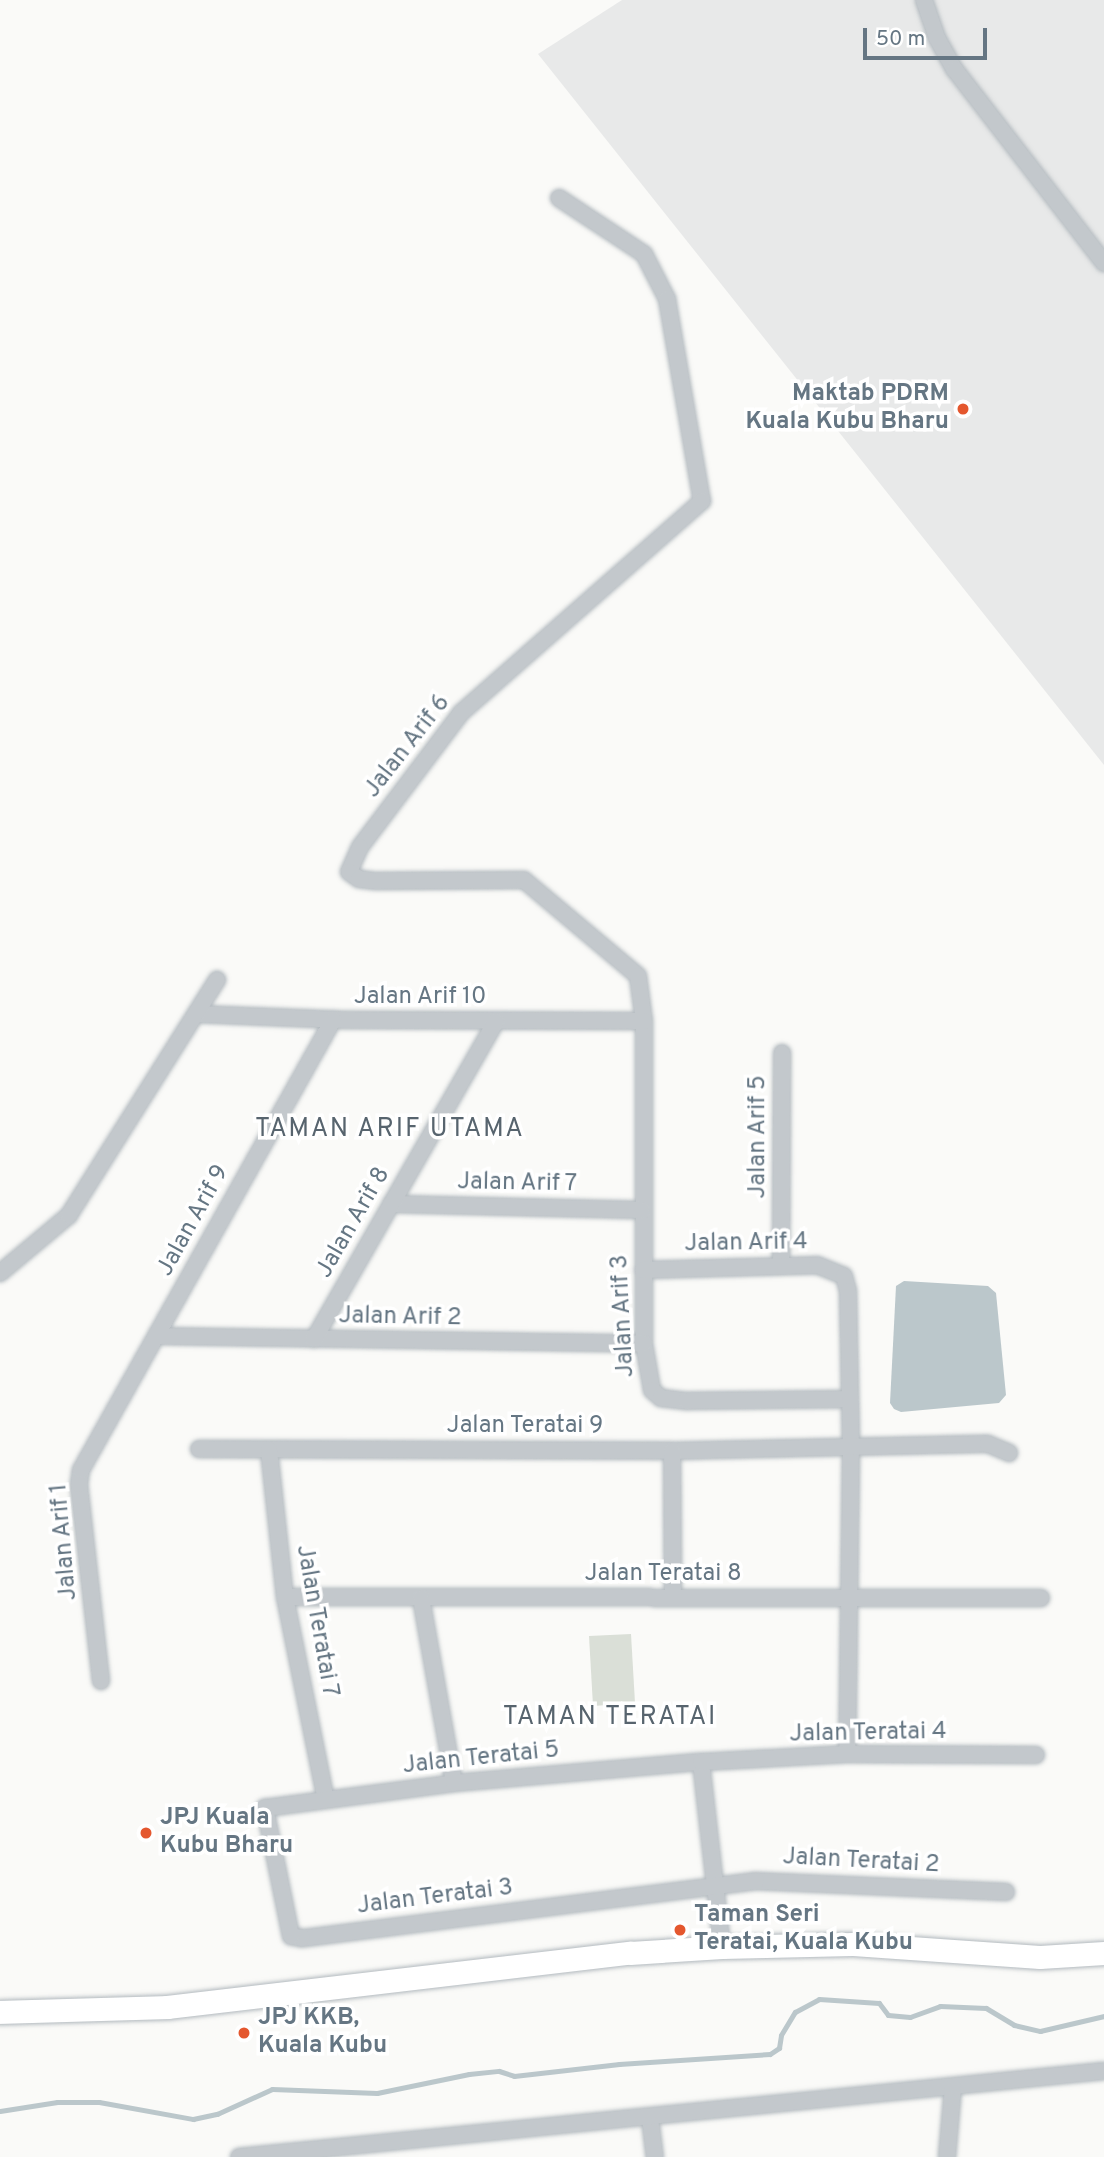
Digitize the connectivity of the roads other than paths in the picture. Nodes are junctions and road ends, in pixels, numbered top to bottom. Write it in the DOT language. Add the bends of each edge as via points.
graph roads {
  1 [pos="924,0"];
  2 [pos="559,198"];
  3 [pos="1104,263"];
  4 [pos="218,980"];
  5 [pos="197,1014"];
  6 [pos="333,1020"];
  7 [pos="496,1021"];
  8 [pos="644,1021"];
  9 [pos="782,1053"];
  10 [pos="391,1204"];
  11 [pos="642,1210"];
  12 [pos="781,1264"];
  13 [pos="643,1270"];
  14 [pos="0,1273"];
  15 [pos="157,1335"];
  16 [pos="314,1339"];
  17 [pos="644,1344"];
  18 [pos="847,1399"];
  19 [pos="851,1447"];
  20 [pos="199,1449"];
  21 [pos="269,1450"];
  22 [pos="672,1451"];
  23 [pos="1009,1453"];
  24 [pos="285,1597"];
  25 [pos="421,1598"];
  26 [pos="673,1598"];
  27 [pos="849,1598"];
  28 [pos="1041,1598"];
  29 [pos="102,1681"];
  30 [pos="847,1754"];
  31 [pos="1036,1755"];
  32 [pos="701,1762"];
  33 [pos="454,1783"];
  34 [pos="326,1800"];
  35 [pos="265,1808"];
  36 [pos="715,1885"];
  37 [pos="1006,1892"];
  38 [pos="722,1947"];
  39 [pos="1104,1953"];
  40 [pos="0,2012"];
  41 [pos="1104,2071"];
  42 [pos="953,2087"];
  43 [pos="650,2118"];
  44 [pos="239,2157"];
  45 [pos="655,2157"];
  46 [pos="947,2157"];
  1 -- 3 [label="street" via="937,38 956,70"];
  2 -- 8 [label="street, Jalan Arif 6" via="644,254 667,299 702,501 461,713 360,847 349,872 359,880 376,881 524,880 638,976"];
  4 -- 5 [label="street"];
  5 -- 6 [label="street, Jalan Arif 10"];
  5 -- 14 [label="street" via="69,1215"];
  6 -- 7 [label="street, Jalan Arif 10"];
  6 -- 15 [label="street, Jalan Arif 9"];
  7 -- 8 [label="street, Jalan Arif 10"];
  7 -- 10 [label="street, Jalan Arif 8"];
  8 -- 11 [label="street, Jalan Arif 6"];
  9 -- 12 [label="street, Jalan Arif 5"];
  10 -- 11 [label="street, Jalan Arif 7"];
  10 -- 16 [label="street, Jalan Arif 8"];
  11 -- 13 [label="street, Jalan Arif 3"];
  12 -- 13 [label="street, Jalan Arif 4"];
  12 -- 18 [label="street, Jalan Arif 4" via="817,1265 844,1276 848,1292"];
  13 -- 17 [label="street, Jalan Arif 3"];
  15 -- 16 [label="street, Jalan Arif 2"];
  15 -- 29 [label="street, Jalan Arif 1" via="81,1470"];
  16 -- 17 [label="street, Jalan Arif 2"];
  17 -- 18 [label="street, Jalan Arif 3" via="646,1377 661,1398"];
  18 -- 19 [label="street, Jalan Arif 4"];
  19 -- 22 [label="street, Jalan Teratai 9"];
  19 -- 23 [label="street, Jalan Teratai 9" via="988,1444"];
  19 -- 27 [label="street, Jalan Arif 4"];
  20 -- 21 [label="street, Jalan Teratai 9"];
  21 -- 22 [label="street, Jalan Teratai 9"];
  21 -- 24 [label="street, Jalan Teratai 7"];
  22 -- 26 [label="street"];
  24 -- 25 [label="street, Jalan Teratai 8"];
  24 -- 34 [label="street, Jalan Teratai 7"];
  25 -- 26 [label="street, Jalan Teratai 8"];
  25 -- 33 [label="street"];
  26 -- 27 [label="street, Jalan Teratai 8"];
  27 -- 28 [label="street, Jalan Teratai 8"];
  27 -- 30 [label="street, Jalan Arif 4"];
  30 -- 31 [label="street, Jalan Teratai 4"];
  30 -- 32 [label="street, Jalan Teratai 4"];
  32 -- 33 [label="street, Jalan Teratai 5"];
  32 -- 36 [label="street"];
  33 -- 34 [label="street, Jalan Teratai 5"];
  34 -- 35 [label="street, Jalan Teratai 5"];
  35 -- 36 [label="street, Jalan Teratai 3" via="291,1936 302,1938"];
  36 -- 37 [label="street, Jalan Teratai 2" via="794,1881"];
  36 -- 38 [label="street"];
  38 -- 39 [label="main road" via="853,1944 1040,1957"];
  38 -- 40 [label="main road" via="630,1953 167,2007"];
  41 -- 42 [label="street"];
  42 -- 43 [label="street"];
  42 -- 46 [label="street"];
  43 -- 44 [label="street"];
  43 -- 45 [label="street"];
}
